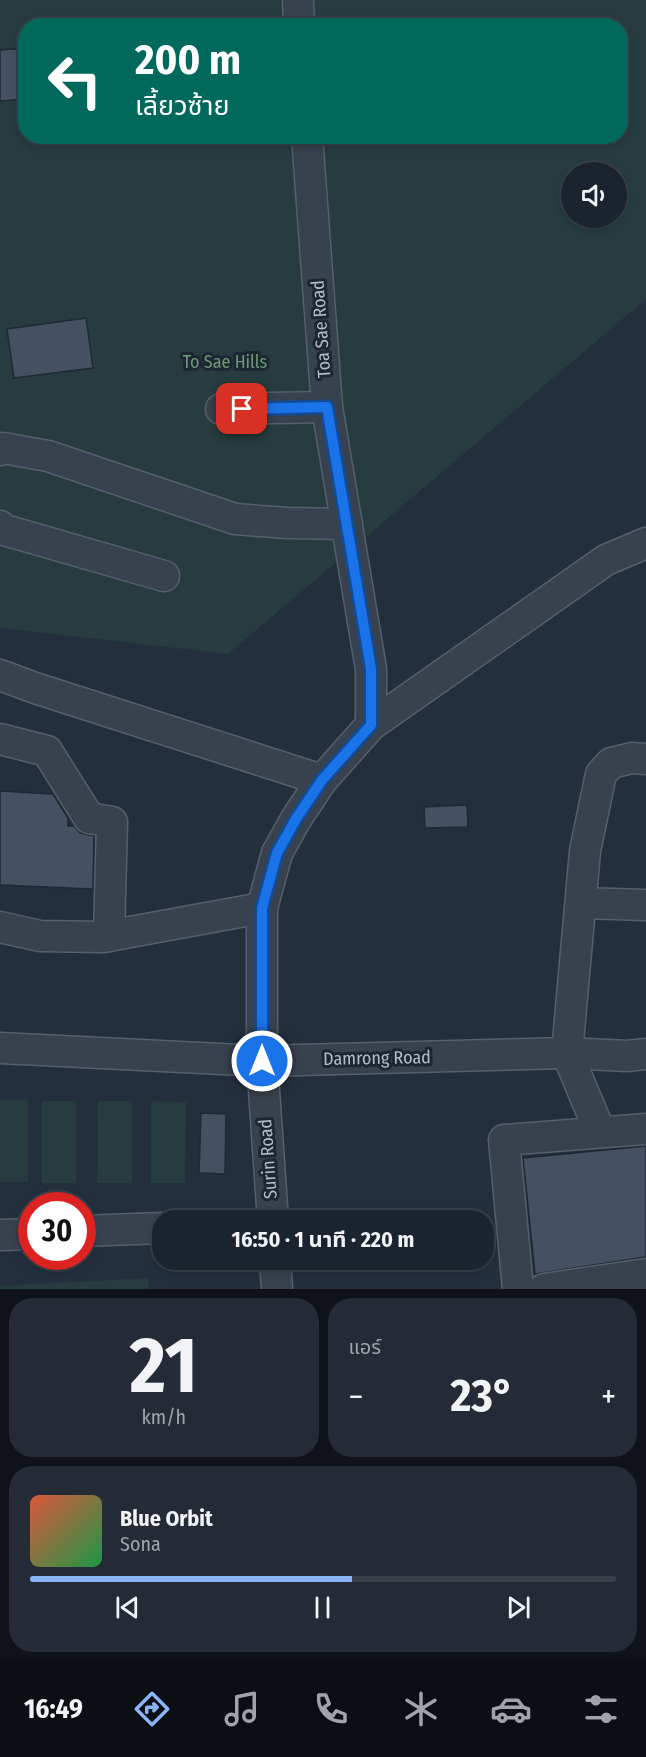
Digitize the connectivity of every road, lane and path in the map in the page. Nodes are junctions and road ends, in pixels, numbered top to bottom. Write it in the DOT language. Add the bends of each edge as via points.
graph roads {
  1 [pos="298,0"];
  2 [pos="299,18"];
  3 [pos="308,144"];
  4 [pos="327,407"];
  5 [pos="221,409"];
  6 [pos="0,450"];
  7 [pos="346,524"];
  8 [pos="0,526"];
  9 [pos="646,543"];
  10 [pos="164,576"];
  11 [pos="0,675"];
  12 [pos="371,725"];
  13 [pos="0,739"];
  14 [pos="646,759"];
  15 [pos="322,780"];
  16 [pos="581,903"];
  17 [pos="646,905"];
  18 [pos="262,908"];
  19 [pos="0,927"];
  20 [pos="109,936"];
  21 [pos="0,1048"];
  22 [pos="567,1053"];
  23 [pos="646,1054"];
  24 [pos="262,1061"];
  25 [pos="646,1128"];
  26 [pos="600,1132"];
  27 [pos="272,1210"];
  28 [pos="152,1228"];
  29 [pos="96,1231"];
  30 [pos="18,1234"];
  31 [pos="0,1235"];
  32 [pos="276,1270"];
  33 [pos="646,1274"];
  34 [pos="277,1289"];
  35 [pos="518,1289"];
  36 [pos="544,1289"];
  1 -- 2 [label="street"];
  3 -- 4 [label="street, Toa Sae Road"];
  4 -- 5 [label="street"];
  4 -- 7 [label="street, Toa Sae Road"];
  6 -- 7 [label="street" via="48,456 235,519"];
  7 -- 12 [label="street, Toa Sae Road" via="371,669"];
  8 -- 10 [label="street"];
  9 -- 12 [label="street" via="606,560"];
  11 -- 15 [label="street"];
  12 -- 15 [label="street"];
  13 -- 20 [label="street" via="47,751 89,818 112,822"];
  14 -- 16 [label="street" via="611,762 601,774 585,851"];
  15 -- 18 [label="street" via="277,853"];
  16 -- 17 [label="street"];
  16 -- 22 [label="street"];
  18 -- 20 [label="street"];
  18 -- 24 [label="street"];
  19 -- 20 [label="street" via="40,936"];
  21 -- 24 [label="street, Damrong Road"];
  22 -- 23 [label="street, Damrong Road"];
  22 -- 24 [label="street, Damrong Road"];
  22 -- 26 [label="street"];
  24 -- 27 [label="street, Surin Road"];
  25 -- 26 [label="street"];
  26 -- 35 [label="street" via="504,1140"];
  28 -- 29 [label="street"];
  30 -- 31 [label="street"];
  32 -- 34 [label="street"];
  33 -- 36 [label="street"];
}
